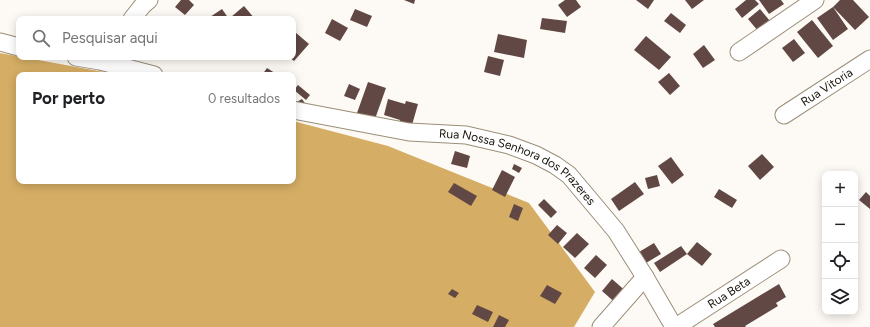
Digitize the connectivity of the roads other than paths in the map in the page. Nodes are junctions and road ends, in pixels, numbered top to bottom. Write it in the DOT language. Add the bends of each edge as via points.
graph roads {
  1 [pos="149,0"];
  2 [pos="815,0"];
  3 [pos="134,16"];
  4 [pos="0,42"];
  5 [pos="16,46"];
  6 [pos="739,52"];
  7 [pos="870,59"];
  8 [pos="105,60"];
  9 [pos="144,72"];
  10 [pos="296,111"];
  11 [pos="784,115"];
  12 [pos="781,259"];
  13 [pos="645,277"];
  14 [pos="601,327"];
  15 [pos="675,327"];
  1 -- 3 [label="street"];
  2 -- 6 [label="street"];
  4 -- 5 [label="street"];
  7 -- 11 [label="street, Rua Vitoria"];
  8 -- 9 [label="street"];
  10 -- 13 [label="street, Rua Nossa Senhora dos Prazeres" via="408,132 466,135 509,145 555,164 569,175 616,231"];
  12 -- 15 [label="street, Rua Beta"];
  13 -- 14 [label="street"];
  13 -- 15 [label="street, Rua Nossa Senhora dos Prazeres"];
}
